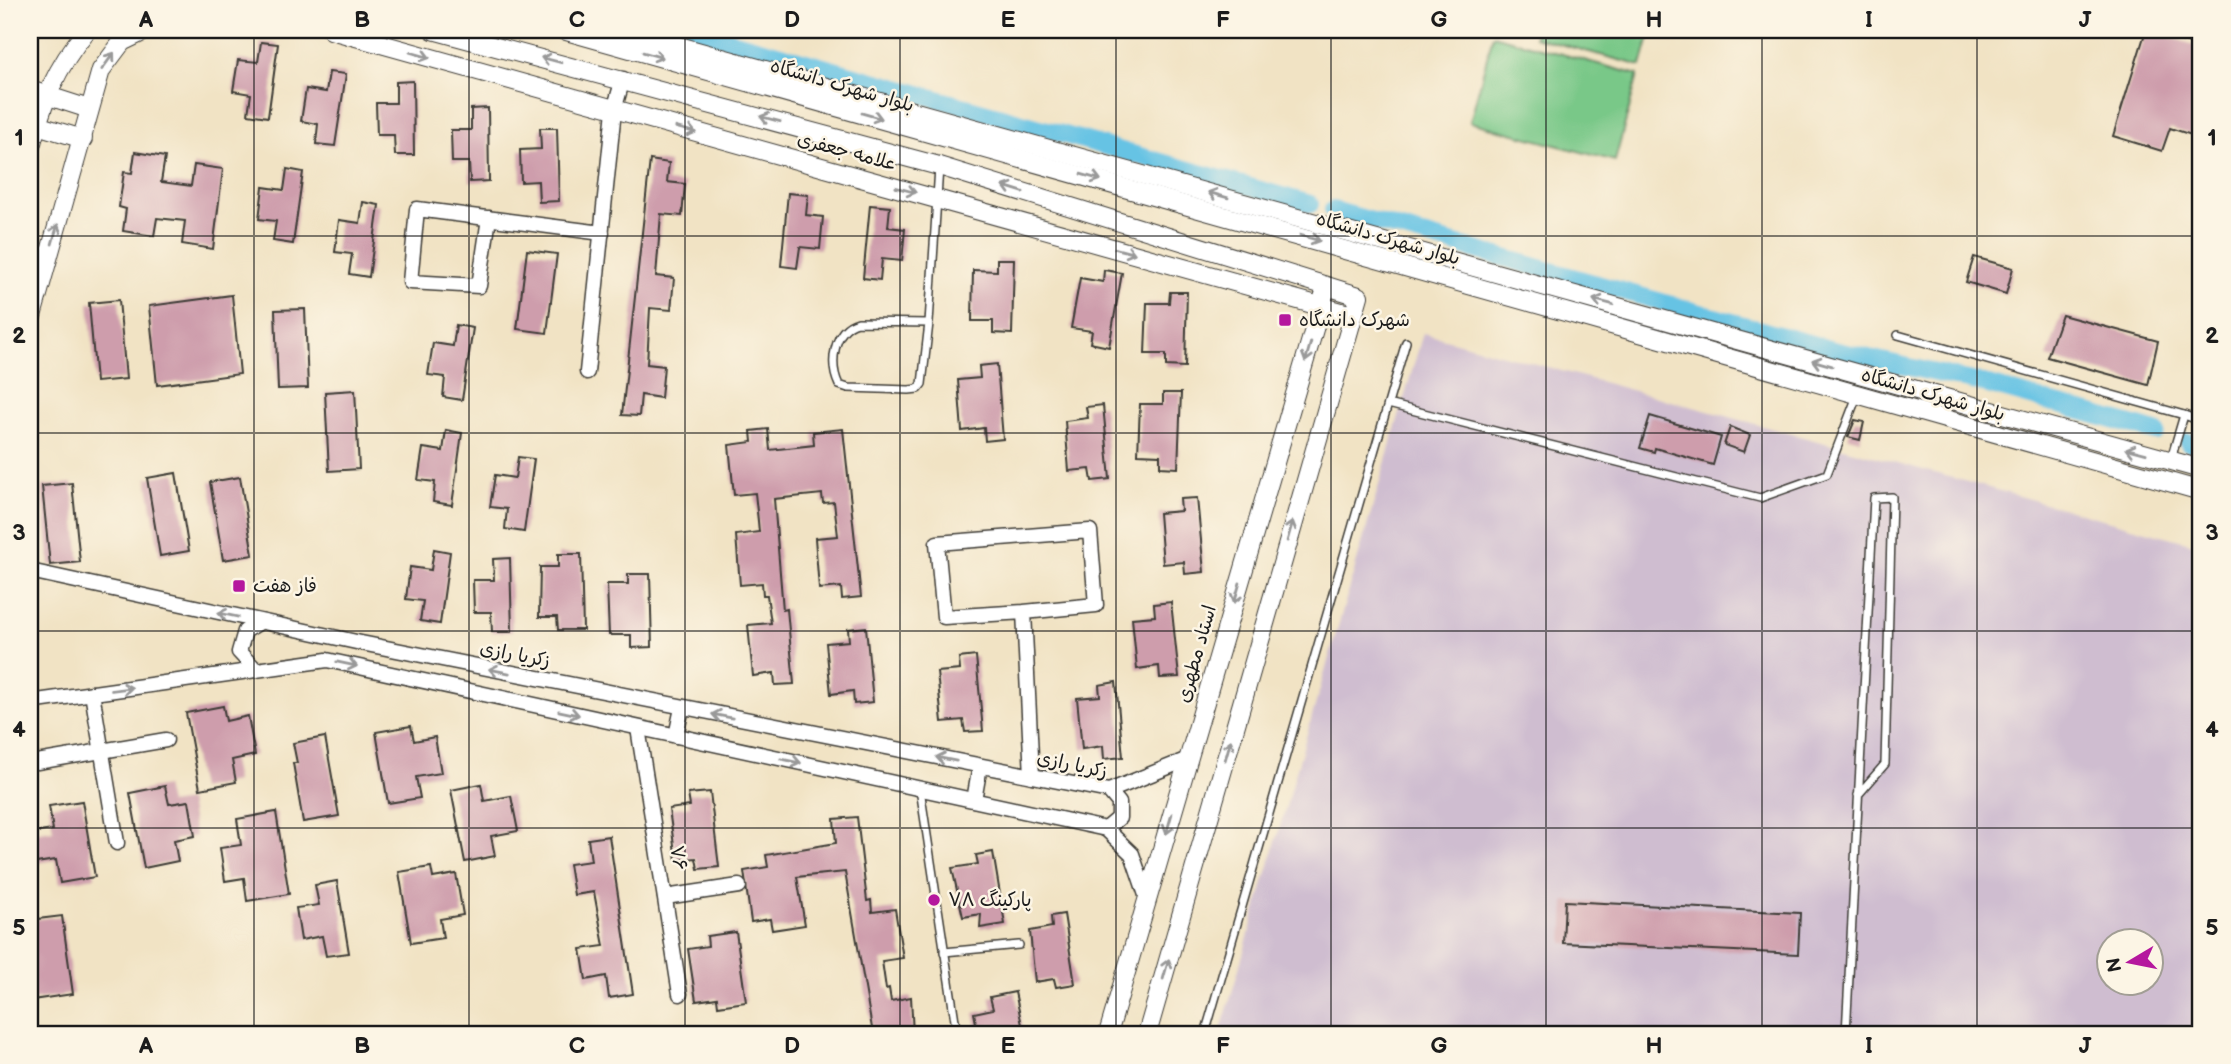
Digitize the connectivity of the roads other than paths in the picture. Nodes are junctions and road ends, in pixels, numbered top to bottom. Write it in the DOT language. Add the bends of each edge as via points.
graph roads {
  1 [pos="86,30"];
  2 [pos="147,30"];
  3 [pos="331,30"];
  4 [pos="433,30"];
  5 [pos="564,30"];
  6 [pos="621,30"];
  7 [pos="623,79"];
  8 [pos="37,92"];
  9 [pos="89,109"];
  10 [pos="614,110"];
  11 [pos="33,124"];
  12 [pos="83,139"];
  13 [pos="30,150"];
  14 [pos="939,166"];
  15 [pos="937,199"];
  16 [pos="489,218"];
  17 [pos="602,233"];
  18 [pos="1327,286"];
  19 [pos="1322,305"];
  20 [pos="1352,315"];
  21 [pos="30,323"];
  22 [pos="929,323"];
  23 [pos="1898,335"];
  24 [pos="1406,342"];
  25 [pos="587,372"];
  26 [pos="1857,396"];
  27 [pos="1388,404"];
  28 [pos="2183,415"];
  29 [pos="2201,421"];
  30 [pos="2170,460"];
  31 [pos="2201,469"];
  32 [pos="2163,480"];
  33 [pos="2201,491"];
  34 [pos="30,571"];
  35 [pos="1024,612"];
  36 [pos="260,622"];
  37 [pos="256,670"];
  38 [pos="92,694"];
  39 [pos="30,702"];
  40 [pos="682,708"];
  41 [pos="638,728"];
  42 [pos="676,736"];
  43 [pos="166,740"];
  44 [pos="102,751"];
  45 [pos="1188,758"];
  46 [pos="37,762"];
  47 [pos="980,766"];
  48 [pos="1032,776"];
  49 [pos="919,789"];
  50 [pos="1109,791"];
  51 [pos="1858,795"];
  52 [pos="974,800"];
  53 [pos="1106,829"];
  54 [pos="117,844"];
  55 [pos="739,886"];
  56 [pos="665,897"];
  57 [pos="1147,898"];
  58 [pos="1019,945"];
  59 [pos="944,952"];
  60 [pos="680,994"];
  61 [pos="957,1034"];
  62 [pos="1108,1034"];
  63 [pos="1147,1034"];
  64 [pos="1205,1034"];
  65 [pos="1846,1034"];
  1 -- 8 [label="street"];
  9 -- 2 [label="street, one-way" via="101,70 122,43"];
  3 -- 10 [label="street, علامه جعفری, one-way"];
  7 -- 4 [label="street, علامه جعفری, one-way"];
  5 -- 26 [label="street, بلوار شهرک دانشگاه, one-way"];
  30 -- 6 [label="street, بلوار شهرک دانشگاه, one-way"];
  7 -- 10 [label="street"];
  14 -- 7 [label="street, علامه جعفری, one-way"];
  8 -- 9 [label="street"];
  8 -- 11 [label="street"];
  9 -- 12 [label="street"];
  10 -- 15 [label="street, علامه جعفری, one-way"];
  10 -- 17 [label="street"];
  11 -- 12 [label="street"];
  11 -- 13 [label="street"];
  21 -- 12 [label="street, one-way"];
  14 -- 15 [label="lane"];
  18 -- 14 [label="street, علامه جعفری, one-way"];
  15 -- 19 [label="street, علامه جعفری, one-way"];
  15 -- 22 [label="lane"];
  16 -- 16 [label="street" via="417,209 411,282 479,286"];
  16 -- 17 [label="street"];
  17 -- 25 [label="street"];
  18 -- 19 [label="street, استاد مطهری"];
  18 -- 20 [label="street, علامه جعفری" via="1359,296"];
  19 -- 20 [label="street, علامه جعفری"];
  19 -- 45 [label="street, استاد مطهری, one-way"];
  63 -- 20 [label="street, one-way"];
  22 -- 22 [label="lane" via="848,325 836,343 839,385 918,389"];
  23 -- 28 [label="lane"];
  24 -- 27 [label="lane"];
  26 -- 27 [label="lane" via="1827,474 1760,498"];
  26 -- 32 [label="street, بلوار شهرک دانشگاه"];
  27 -- 64 [label="lane"];
  28 -- 29 [label="lane"];
  28 -- 30 [label="lane"];
  30 -- 31 [label="street, بلوار شهرک دانشگاه"];
  30 -- 32 [label="street"];
  32 -- 33 [label="street, بلوار شهرک دانشگاه"];
  36 -- 34 [label="street, زکریا رازی, one-way"];
  35 -- 35 [label="street" via="944,617 937,543 1090,531 1096,605"];
  35 -- 48 [label="street"];
  36 -- 37 [label="street" via="244,631 239,652"];
  40 -- 36 [label="street, زکریا رازی, one-way"];
  38 -- 37 [label="street, one-way"];
  37 -- 41 [label="street, one-way" via="327,660"];
  38 -- 39 [label="street"];
  38 -- 44 [label="street"];
  40 -- 42 [label="street"];
  47 -- 40 [label="street, زکریا رازی, one-way"];
  41 -- 42 [label="street"];
  41 -- 56 [label="street, ۷۶"];
  42 -- 49 [label="street, one-way"];
  43 -- 44 [label="street"];
  44 -- 46 [label="street"];
  44 -- 54 [label="street"];
  45 -- 50 [label="street"];
  45 -- 57 [label="street, استاد مطهری, one-way"];
  47 -- 48 [label="street, زکریا رازی"];
  47 -- 52 [label="street"];
  48 -- 50 [label="street, زکریا رازی"];
  49 -- 52 [label="street"];
  49 -- 59 [label="lane"];
  50 -- 53 [label="street, زکریا رازی" via="1119,803 1119,818"];
  51 -- 51 [label="lane" via="1874,498 1892,497 1885,764"];
  51 -- 65 [label="lane"];
  52 -- 53 [label="street"];
  53 -- 57 [label="street" via="1132,854"];
  55 -- 56 [label="street"];
  56 -- 60 [label="street, ۷۶"];
  57 -- 62 [label="street, استاد مطهری"];
  58 -- 59 [label="lane"];
  59 -- 61 [label="lane"];
}
